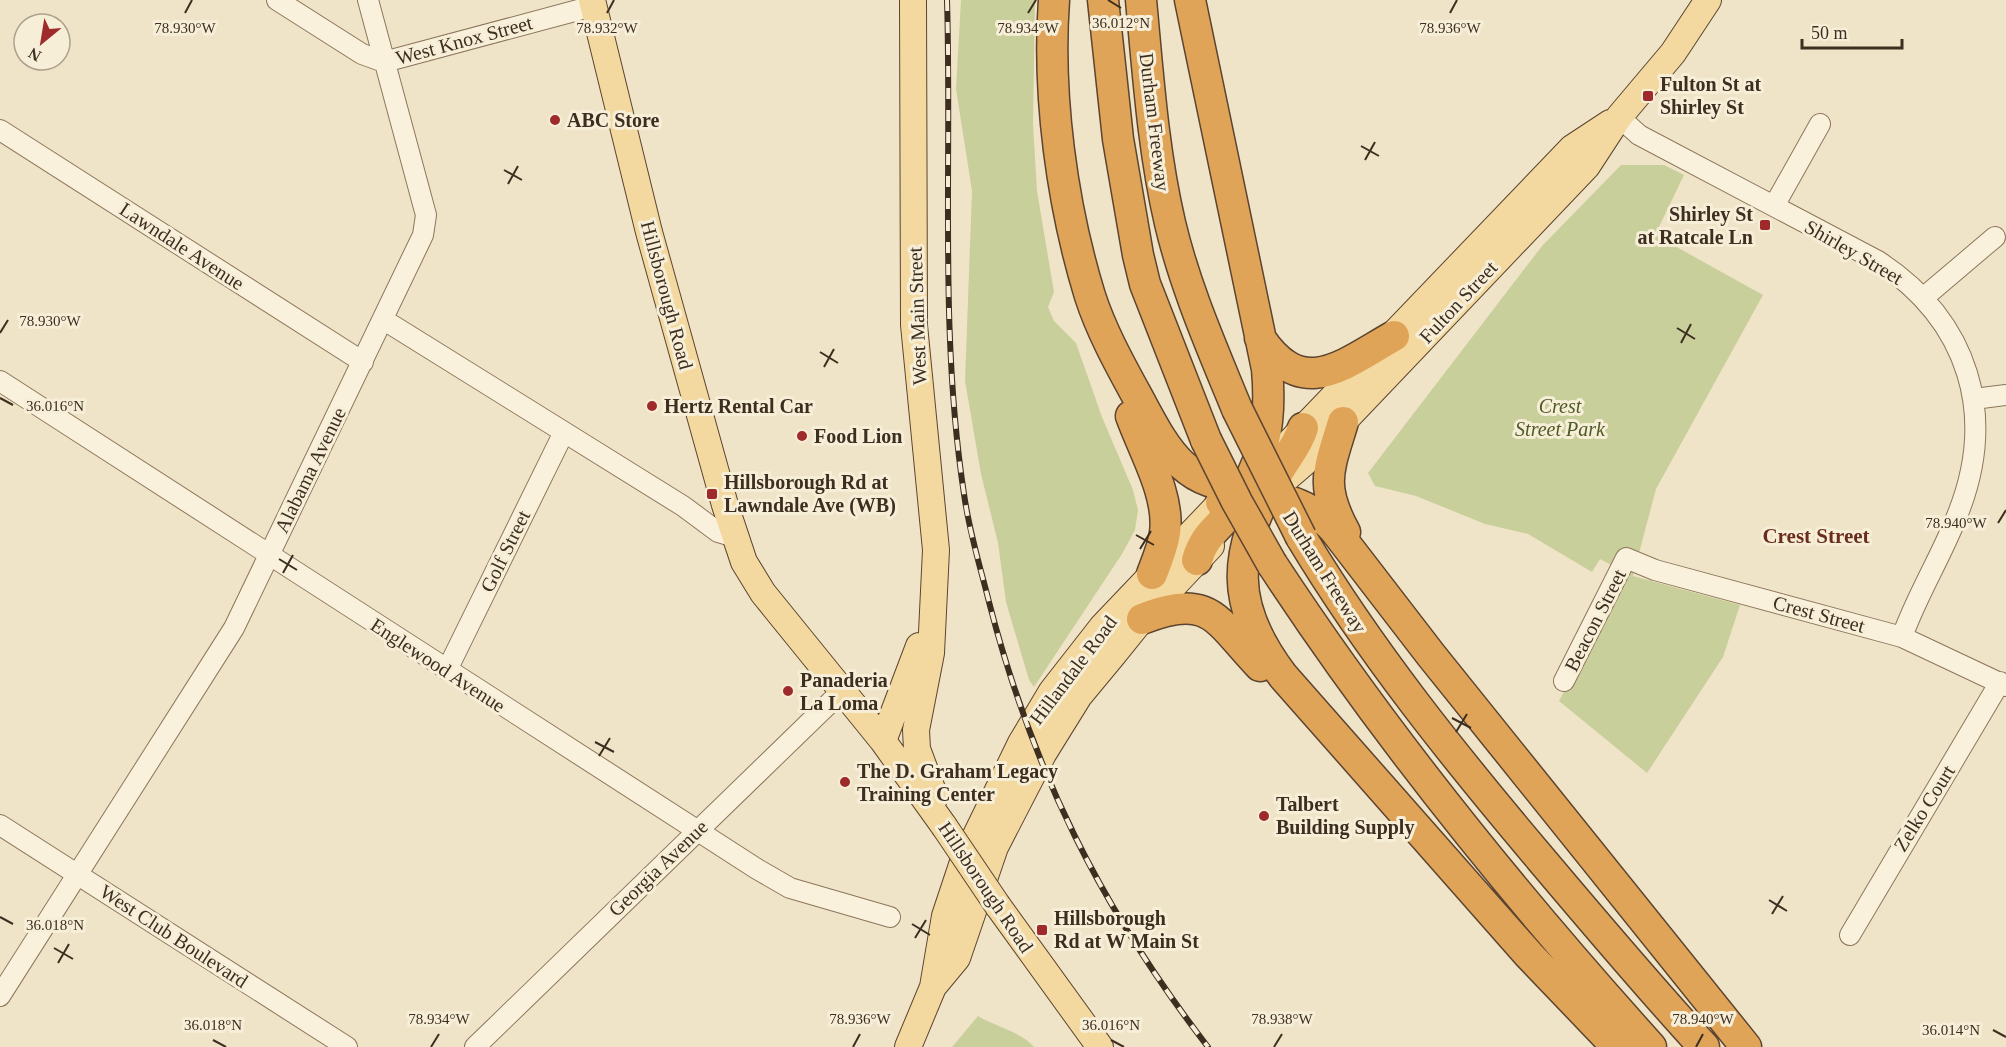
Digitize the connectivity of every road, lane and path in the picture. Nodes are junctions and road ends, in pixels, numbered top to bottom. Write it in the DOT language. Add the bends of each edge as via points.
graph roads {
  1 [pos="277,0"];
  2 [pos="368,0"];
  3 [pos="914,0"];
  4 [pos="1054,0"];
  5 [pos="1102,0"];
  6 [pos="1142,0"];
  7 [pos="1190,0"];
  8 [pos="1708,0"];
  9 [pos="593,3"];
  10 [pos="384,62"];
  11 [pos="1619,117"];
  12 [pos="1820,124"];
  13 [pos="0,130"];
  14 [pos="1774,206"];
  15 [pos="1995,237"];
  16 [pos="1923,298"];
  17 [pos="384,320"];
  18 [pos="1105,334"];
  19 [pos="1394,336"];
  20 [pos="1260,338"];
  21 [pos="363,362"];
  22 [pos="0,381"];
  23 [pos="2006,395"];
  24 [pos="1974,399"];
  25 [pos="1343,422"];
  26 [pos="564,432"];
  27 [pos="1296,435"];
  28 [pos="1256,488"];
  29 [pos="734,532"];
  30 [pos="1347,546"];
  31 [pos="268,555"];
  32 [pos="1626,558"];
  33 [pos="1197,560"];
  34 [pos="1152,574"];
  35 [pos="1142,619"];
  36 [pos="931,630"];
  37 [pos="1902,637"];
  38 [pos="447,670"];
  39 [pos="1564,681"];
  40 [pos="2003,684"];
  41 [pos="843,690"];
  42 [pos="1329,728"];
  43 [pos="883,741"];
  44 [pos="0,825"];
  45 [pos="944,826"];
  46 [pos="697,830"];
  47 [pos="79,874"];
  48 [pos="890,917"];
  49 [pos="1850,935"];
  50 [pos="933,987"];
  51 [pos="0,996"];
  52 [pos="347,1047"];
  53 [pos="476,1047"];
  54 [pos="909,1047"];
  55 [pos="1100,1047"];
  56 [pos="1617,1047"];
  57 [pos="1651,1047"];
  58 [pos="1704,1047"];
  59 [pos="1746,1047"];
  1 -- 10 [label="street, West Knox Street" via="362,54"];
  2 -- 10 [label="street, Alabama Avenue"];
  3 -- 36 [label="main road, West Main Street" via="914,325 936,550"];
  4 -- 18 [label="highway" via="1053,79 1068,197 1090,296"];
  5 -- 57 [label="highway, Durham Freeway, bridge" via="1118,139 1145,284 1206,440 1237,502 1272,564 1381,723"];
  6 -- 58 [label="highway, Durham Freeway, bridge" via="1158,156 1170,224 1196,308 1236,409 1301,537 1362,631 1463,764"];
  7 -- 20 [label="highway"];
  8 -- 11 [label="main road, Fulton Street" via="1658,74"];
  9 -- 10 [label="street, West Knox Street"];
  9 -- 29 [label="main road, Hillsborough Road" via="649,232"];
  10 -- 17 [label="street, Alabama Avenue" via="426,215 416,254"];
  11 -- 14 [label="street, Shirley Street" via="1639,135"];
  11 -- 19 [label="main road, Fulton Street" via="1572,148"];
  11 -- 25 [label="main road, Fulton Street" via="1587,166"];
  12 -- 14 [label="street"];
  13 -- 21 [label="street, Lawndale Avenue"];
  14 -- 16 [label="street, Shirley Street" via="1878,261 1904,278"];
  15 -- 16 [label="street"];
  16 -- 24 [label="street, Shirley Street" via="1956,345"];
  17 -- 21 [label="street, Alabama Avenue"];
  17 -- 26 [label="street"];
  18 -- 28 [label="highway" via="1162,442 1183,468 1209,483"];
  18 -- 34 [label="highway" via="1111,364 1163,503 1164,536"];
  19 -- 20 [label="highway" via="1333,370 1315,374 1285,364 1271,354"];
  19 -- 27 [label="main road, Fulton Street"];
  20 -- 28 [label="highway" via="1270,403"];
  21 -- 31 [label="street, Alabama Avenue"];
  22 -- 31 [label="street, Englewood Avenue"];
  23 -- 24 [label="street"];
  24 -- 37 [label="street, Shirley Street" via="1976,448 1965,494"];
  25 -- 28 [label="main road, Fulton Street"];
  25 -- 30 [label="highway" via="1328,478 1329,498 1347,536"];
  26 -- 29 [label="street" via="683,506"];
  26 -- 38 [label="street, Golf Street"];
  27 -- 28 [label="highway" via="1298,443"];
  28 -- 30 [label="highway" via="1316,512"];
  28 -- 33 [label="highway" via="1202,542"];
  28 -- 34 [label="main road, Hillandale Road"];
  28 -- 42 [label="highway" via="1242,582 1245,604 1262,648"];
  29 -- 41 [label="main road, Hillsborough Road" via="757,584"];
  30 -- 59 [label="highway"];
  31 -- 38 [label="street, Englewood Avenue"];
  31 -- 47 [label="street, Alabama Avenue" via="234,628"];
  32 -- 37 [label="street, Crest Street" via="1655,570"];
  32 -- 39 [label="street, Beacon Street"];
  33 -- 35 [label="main road, Hillandale Road"];
  34 -- 50 [label="main road, Hillandale Road" via="1081,653 1021,742 963,862 945,916"];
  35 -- 42 [label="highway" via="1169,608 1200,609 1215,618 1296,704"];
  35 -- 50 [label="main road, Hillandale Road" via="1079,696 1043,754 995,847 957,958"];
  36 -- 43 [label="main road, West Main Street" via="920,644"];
  36 -- 45 [label="main road, West Main Street" via="931,653 916,730 917,749"];
  37 -- 40 [label="street, Crest Street"];
  38 -- 46 [label="street, Englewood Avenue"];
  40 -- 49 [label="street, Zelko Court"];
  41 -- 43 [label="main road, Hillsborough Road"];
  41 -- 46 [label="street, Georgia Avenue"];
  42 -- 56 [label="highway" via="1528,955"];
  43 -- 45 [label="main road, Hillsborough Road"];
  44 -- 47 [label="street, West Club Boulevard"];
  45 -- 55 [label="main road, Hillsborough Road, bridge"];
  46 -- 48 [label="street, Englewood Avenue" via="790,888"];
  46 -- 53 [label="street, Georgia Avenue"];
  47 -- 51 [label="street, Alabama Avenue"];
  47 -- 52 [label="street, West Club Boulevard"];
  50 -- 54 [label="main road, Hillandale Road"];
}
